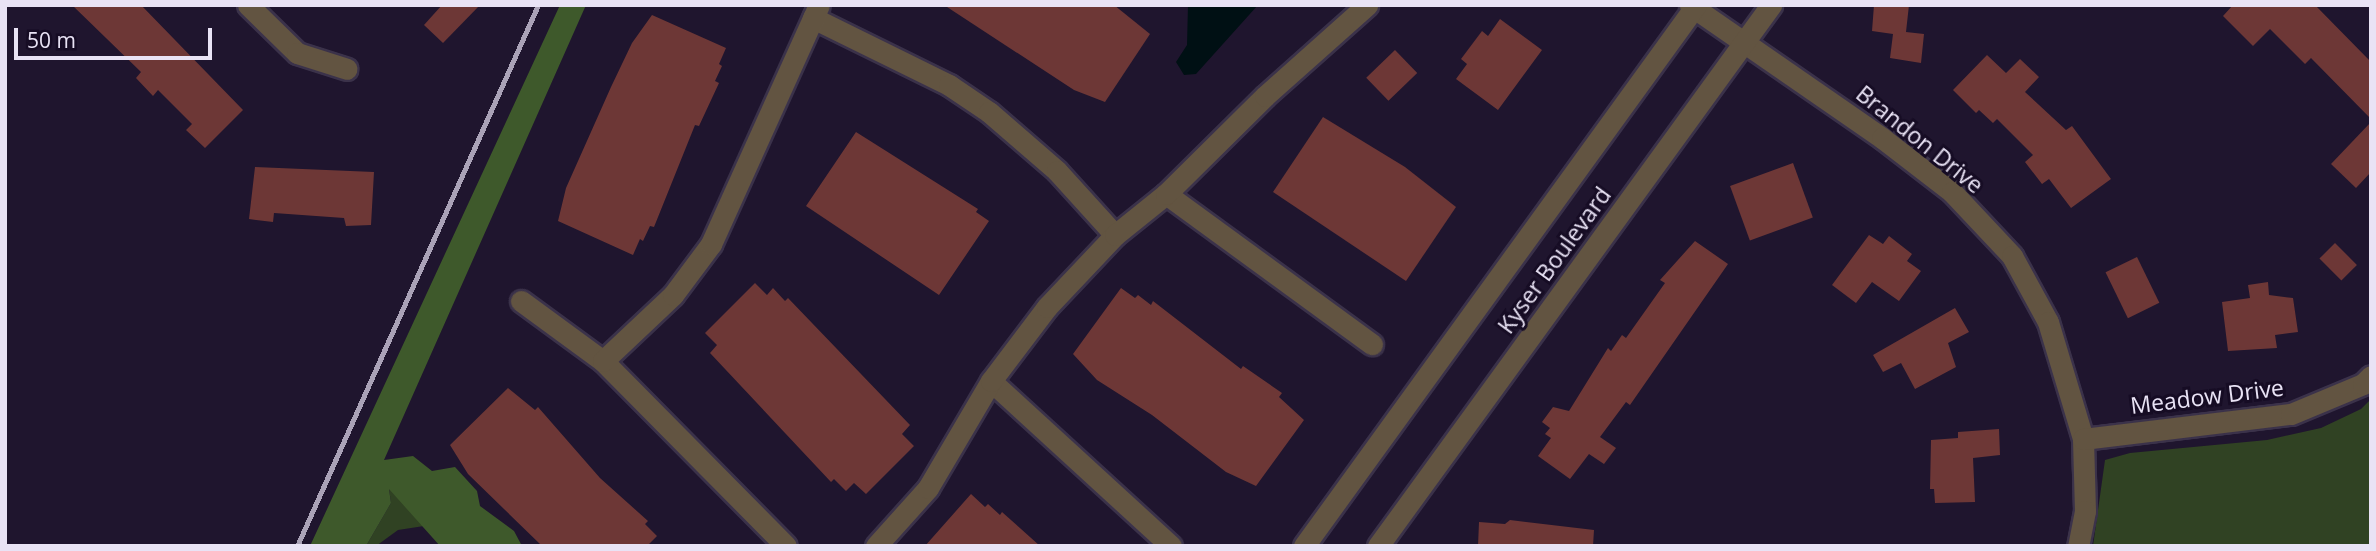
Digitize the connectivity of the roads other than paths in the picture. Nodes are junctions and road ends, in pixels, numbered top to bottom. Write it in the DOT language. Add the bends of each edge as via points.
graph roads {
  1 [pos="248,5"];
  2 [pos="1367,5"];
  3 [pos="1771,5"];
  4 [pos="1694,6"];
  5 [pos="816,12"];
  6 [pos="1745,41"];
  7 [pos="347,69"];
  8 [pos="1166,194"];
  9 [pos="1115,235"];
  10 [pos="521,301"];
  11 [pos="1372,344"];
  12 [pos="603,361"];
  13 [pos="2371,376"];
  14 [pos="990,382"];
  15 [pos="2083,439"];
  16 [pos="786,546"];
  17 [pos="876,546"];
  18 [pos="1171,546"];
  19 [pos="1304,546"];
  20 [pos="1378,546"];
  21 [pos="2077,546"];
  1 -- 7 [label="street" via="297,52"];
  2 -- 8 [label="street" via="1265,96"];
  3 -- 6 [label="street, Kyser Boulevard"];
  4 -- 6 [label="street, Brandon Drive"];
  4 -- 19 [label="street, Kyser Boulevard"];
  5 -- 9 [label="street" via="989,112 1058,171"];
  5 -- 12 [label="street" via="711,244 673,295"];
  6 -- 15 [label="street, Brandon Drive" via="1952,192 2012,256 2048,322"];
  6 -- 20 [label="street, Kyser Boulevard"];
  8 -- 9 [label="street"];
  8 -- 11 [label="street"];
  9 -- 14 [label="street" via="1047,307"];
  10 -- 12 [label="street"];
  12 -- 16 [label="street"];
  13 -- 15 [label="street, Meadow Drive" via="2363,384 2291,414"];
  14 -- 17 [label="street" via="928,488"];
  14 -- 18 [label="street"];
  15 -- 21 [label="street, Brandon Drive" via="2085,511"];
}
